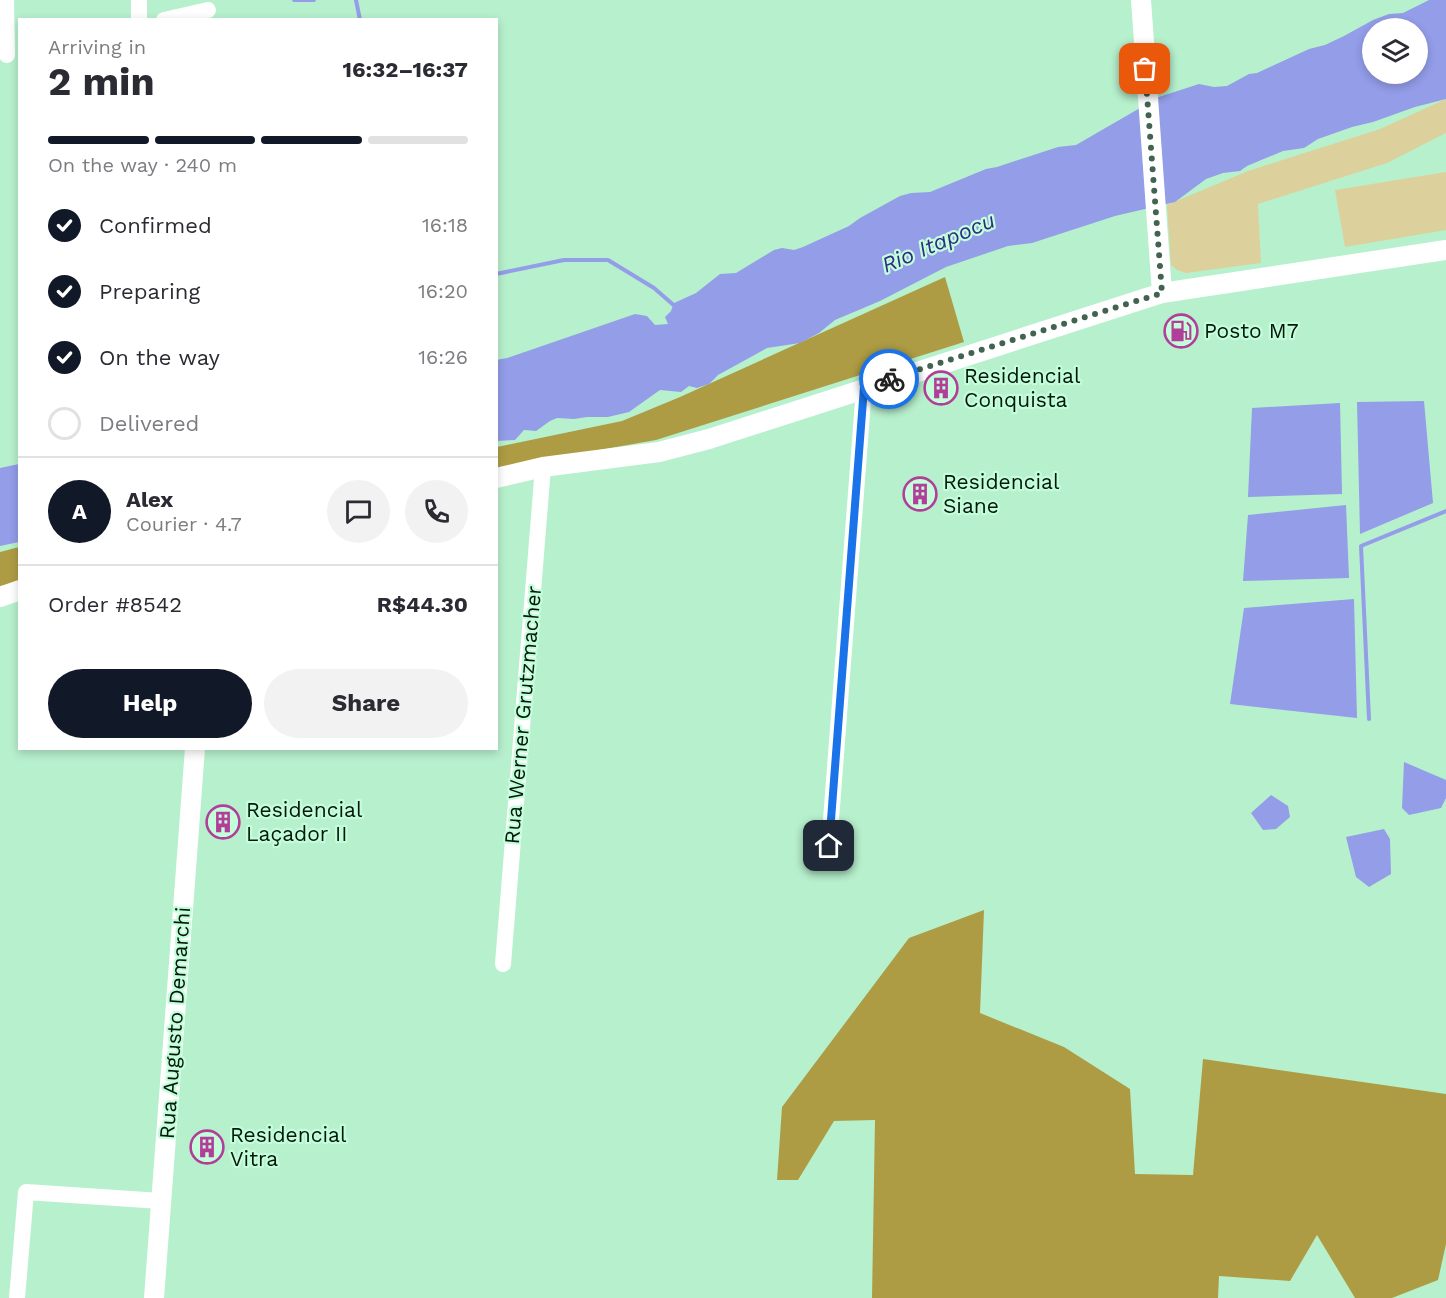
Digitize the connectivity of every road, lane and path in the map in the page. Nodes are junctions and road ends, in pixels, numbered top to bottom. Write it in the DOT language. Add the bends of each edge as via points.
graph roads {
  1 [pos="6,0"];
  2 [pos="139,0"];
  3 [pos="1141,0"];
  4 [pos="208,10"];
  5 [pos="139,18"];
  6 [pos="173,18"];
  7 [pos="9,55"];
  8 [pos="1446,249"];
  9 [pos="1162,293"];
  10 [pos="864,387"];
  11 [pos="543,467"];
  12 [pos="498,478"];
  13 [pos="18,591"];
  14 [pos="0,597"];
  15 [pos="195,750"];
  16 [pos="829,846"];
  17 [pos="503,964"];
  18 [pos="161,1201"];
  19 [pos="0,1289"];
  20 [pos="17,1294"];
  21 [pos="154,1298"];
  1 -- 7 [label="street"];
  2 -- 5 [label="street"];
  3 -- 9 [label="street"];
  4 -- 6 [label="street"];
  8 -- 9 [label="street"];
  9 -- 10 [label="street"];
  10 -- 11 [label="street" via="659,452"];
  10 -- 16 [label="street"];
  11 -- 12 [label="street"];
  11 -- 17 [label="street, Rua Werner Grutzmacher"];
  13 -- 14 [label="street"];
  15 -- 18 [label="street, Rua Augusto Demarchi"];
  18 -- 20 [label="street" via="26,1192"];
  18 -- 21 [label="street, Rua Augusto Demarchi"];
  19 -- 20 [label="street"];
}
